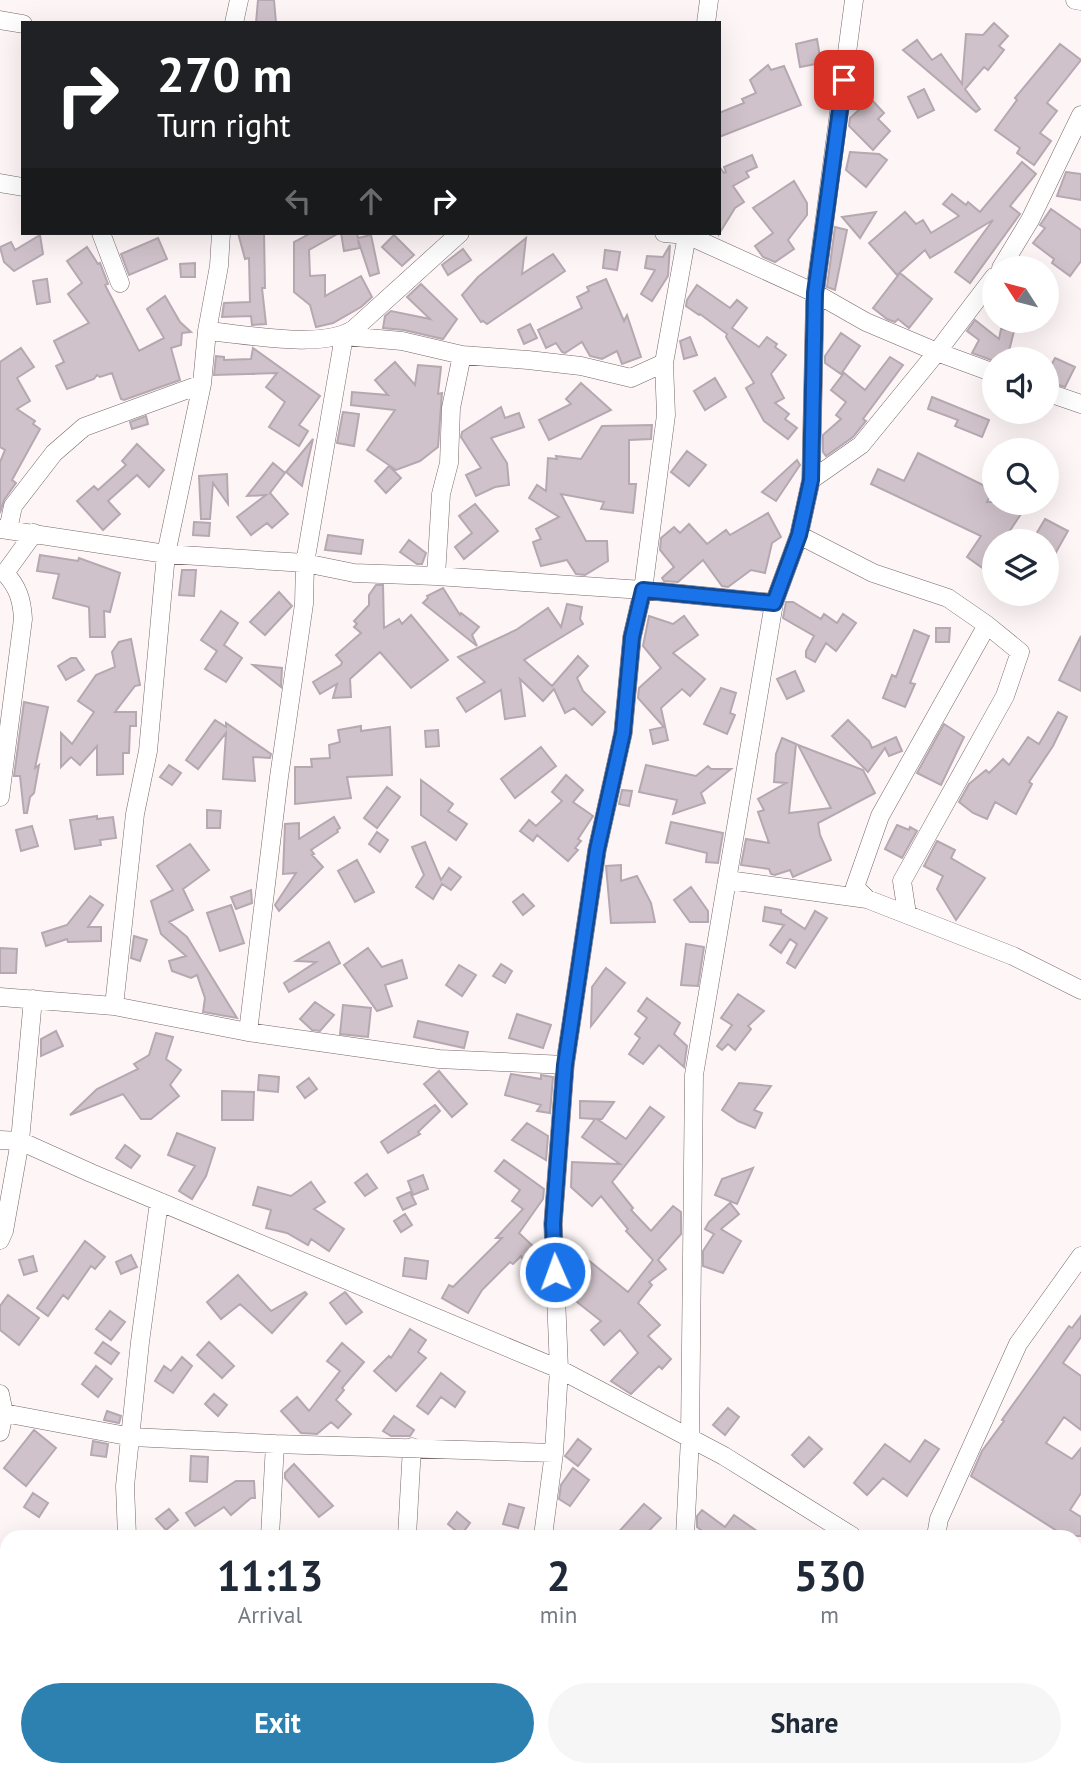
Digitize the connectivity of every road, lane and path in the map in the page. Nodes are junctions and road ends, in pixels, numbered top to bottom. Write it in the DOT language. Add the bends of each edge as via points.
graph roads {
  1 [pos="239,0"];
  2 [pos="709,0"];
  3 [pos="854,0"];
  4 [pos="1075,0"];
  5 [pos="1081,1"];
  6 [pos="0,20"];
  7 [pos="234,21"];
  8 [pos="706,21"];
  9 [pos="21,24"];
  10 [pos="1081,115"];
  11 [pos="0,183"];
  12 [pos="21,187"];
  13 [pos="102,235"];
  14 [pos="221,235"];
  15 [pos="458,235"];
  16 [pos="687,235"];
  17 [pos="689,235"];
  18 [pos="1008,256"];
  19 [pos="120,283"];
  20 [pos="815,293"];
  21 [pos="982,293"];
  22 [pos="207,331"];
  23 [pos="344,336"];
  24 [pos="937,352"];
  25 [pos="463,355"];
  26 [pos="664,363"];
  27 [pos="982,369"];
  28 [pos="202,384"];
  29 [pos="1059,396"];
  30 [pos="1081,404"];
  31 [pos="811,480"];
  32 [pos="3,527"];
  33 [pos="34,533"];
  34 [pos="799,535"];
  35 [pos="166,554"];
  36 [pos="305,563"];
  37 [pos="436,576"];
  38 [pos="643,590"];
  39 [pos="774,603"];
  40 [pos="987,625"];
  41 [pos="8,674"];
  42 [pos="0,797"];
  43 [pos="728,880"];
  44 [pos="867,899"];
  45 [pos="907,914"];
  46 [pos="1081,990"];
  47 [pos="0,997"];
  48 [pos="33,999"];
  49 [pos="114,1006"];
  50 [pos="248,1032"];
  51 [pos="565,1065"];
  52 [pos="0,1140"];
  53 [pos="20,1140"];
  54 [pos="159,1202"];
  55 [pos="0,1240"];
  56 [pos="1081,1256"];
  57 [pos="559,1369"];
  58 [pos="0,1394"];
  59 [pos="4,1413"];
  60 [pos="0,1432"];
  61 [pos="132,1437"];
  62 [pos="690,1438"];
  63 [pos="275,1444"];
  64 [pos="412,1447"];
  65 [pos="554,1453"];
  66 [pos="127,1530"];
  67 [pos="270,1530"];
  68 [pos="407,1530"];
  69 [pos="544,1530"];
  70 [pos="685,1530"];
  71 [pos="830,1530"];
  72 [pos="937,1530"];
  1 -- 7 [label="street"];
  2 -- 8 [label="street"];
  3 -- 20 [label="street"];
  4 -- 5 [label="street"];
  6 -- 9 [label="street"];
  10 -- 18 [label="street"];
  11 -- 12 [label="street"];
  13 -- 19 [label="street"];
  14 -- 22 [label="street"];
  15 -- 23 [label="street"];
  16 -- 26 [label="street"];
  17 -- 20 [label="street"];
  20 -- 24 [label="street" via="866,322"];
  20 -- 31 [label="street"];
  21 -- 24 [label="street"];
  22 -- 23 [label="street" via="314,340"];
  22 -- 28 [label="street"];
  23 -- 25 [label="street" via="402,341"];
  23 -- 36 [label="street"];
  24 -- 27 [label="street"];
  24 -- 31 [label="street" via="861,445"];
  25 -- 26 [label="street" via="581,366 631,378"];
  25 -- 37 [label="street" via="451,408"];
  26 -- 38 [label="street" via="666,415"];
  28 -- 32 [label="street" via="84,427 54,453 13,506"];
  28 -- 35 [label="street"];
  29 -- 30 [label="street"];
  31 -- 34 [label="street"];
  32 -- 33 [label="street"];
  33 -- 35 [label="street"];
  33 -- 41 [label="street" via="5,573 15,583 23,620"];
  34 -- 39 [label="street"];
  34 -- 40 [label="street" via="873,573 948,598"];
  35 -- 36 [label="street"];
  35 -- 49 [label="street" via="148,751 135,814"];
  36 -- 37 [label="street" via="355,573"];
  36 -- 50 [label="street" via="304,604"];
  37 -- 38 [label="street"];
  38 -- 39 [label="street"];
  38 -- 51 [label="street"];
  39 -- 43 [label="street"];
  40 -- 44 [label="street" via="880,816 855,887"];
  40 -- 45 [label="street" via="1020,652 1005,696 902,881"];
  41 -- 42 [label="street"];
  43 -- 44 [label="street"];
  43 -- 62 [label="street" via="694,1075"];
  44 -- 45 [label="street"];
  45 -- 46 [label="street" via="1013,956"];
  47 -- 48 [label="street"];
  48 -- 49 [label="street"];
  48 -- 53 [label="street"];
  49 -- 50 [label="street"];
  50 -- 51 [label="street" via="439,1059"];
  51 -- 57 [label="street" via="553,1224"];
  52 -- 53 [label="street"];
  53 -- 54 [label="street"];
  53 -- 55 [label="street"];
  54 -- 57 [label="street"];
  54 -- 61 [label="street"];
  56 -- 72 [label="street" via="1018,1344"];
  57 -- 62 [label="street"];
  57 -- 65 [label="street"];
  58 -- 59 [label="street"];
  59 -- 60 [label="street"];
  59 -- 61 [label="street"];
  61 -- 63 [label="street"];
  61 -- 66 [label="street" via="125,1486"];
  62 -- 70 [label="street"];
  62 -- 71 [label="street" via="724,1456"];
  63 -- 64 [label="street"];
  63 -- 67 [label="street"];
  64 -- 65 [label="street"];
  64 -- 68 [label="street"];
  65 -- 69 [label="street"];
}
